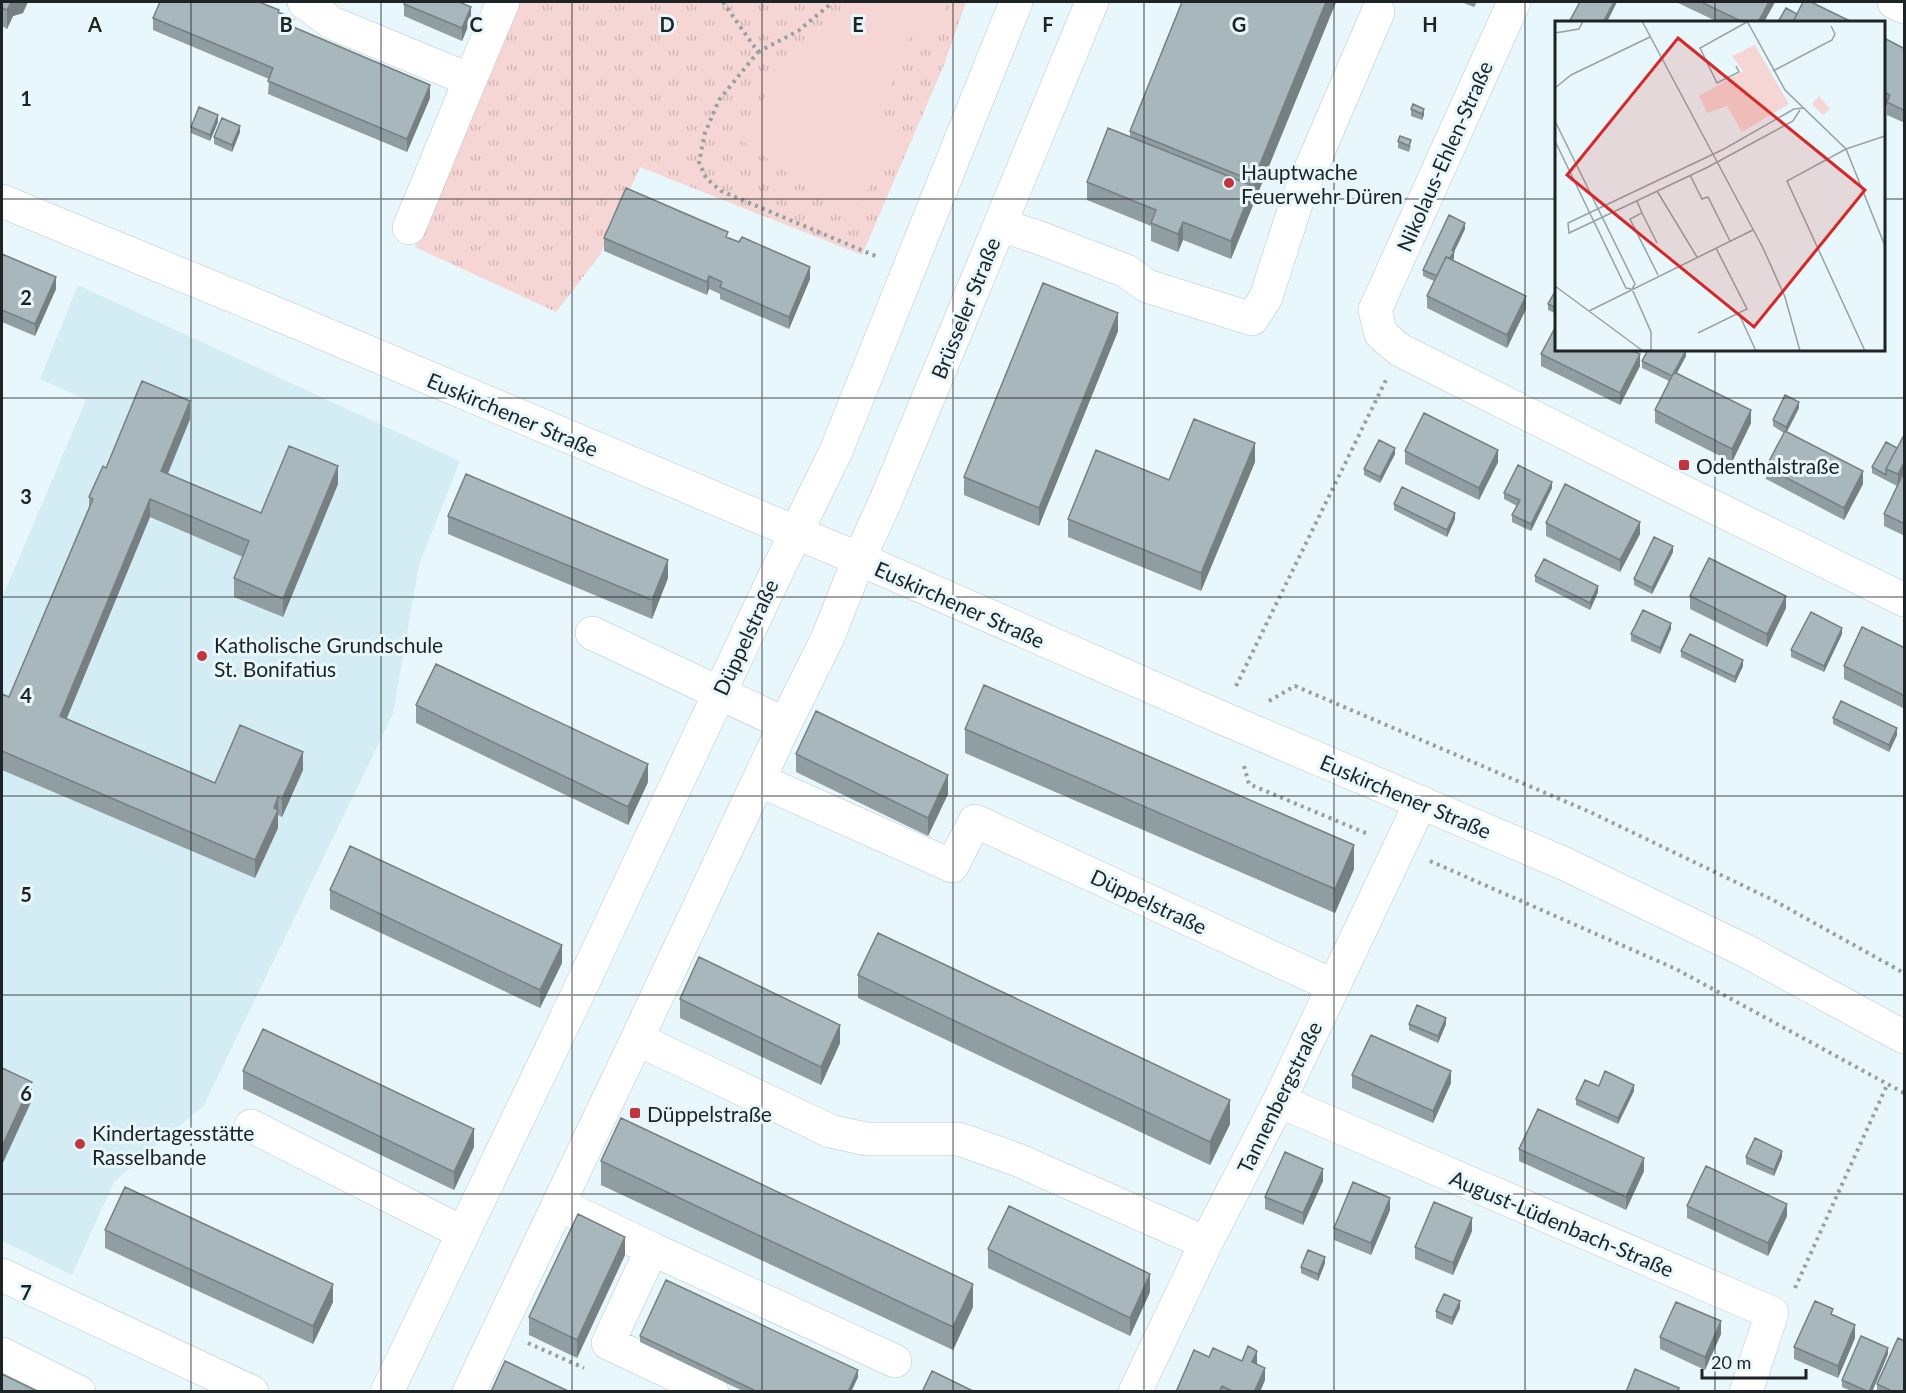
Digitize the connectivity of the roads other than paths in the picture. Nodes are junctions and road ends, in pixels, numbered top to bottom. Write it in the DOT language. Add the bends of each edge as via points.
graph roads {
  1 [pos="304,2"];
  2 [pos="503,2"];
  3 [pos="1016,2"];
  4 [pos="1092,2"];
  5 [pos="1514,2"];
  6 [pos="1894,2"];
  7 [pos="1905,7"];
  8 [pos="1378,12"];
  9 [pos="470,80"];
  10 [pos="2,201"];
  11 [pos="1000,225"];
  12 [pos="409,228"];
  13 [pos="795,534"];
  14 [pos="859,559"];
  15 [pos="1905,600"];
  16 [pos="592,633"];
  17 [pos="719,692"];
  18 [pos="785,724"];
  19 [pos="759,780"];
  20 [pos="1421,802"];
  21 [pos="1334,986"];
  22 [pos="1905,1037"];
  23 [pos="637,1039"];
  24 [pos="1279,1101"];
  25 [pos="251,1126"];
  26 [pos="558,1204"];
  27 [pos="463,1233"];
  28 [pos="1206,1243"];
  29 [pos="652,1248"];
  30 [pos="2,1275"];
  31 [pos="2,1354"];
  32 [pos="895,1361"];
  33 [pos="1750,1390"];
  34 [pos="79,1392"];
  35 [pos="252,1392"];
  36 [pos="387,1392"];
  37 [pos="469,1392"];
  38 [pos="712,1392"];
  39 [pos="1135,1392"];
  1 -- 9 [label="street" via="332,22"];
  2 -- 9 [label="street"];
  3 -- 13 [label="street" via="836,451"];
  4 -- 11 [label="street, Brüsseler Straße"];
  5 -- 15 [label="street, Nikolaus-Ehlen-Straße" via="1375,310 1381,333 1400,350"];
  6 -- 7 [label="street"];
  8 -- 11 [label="street" via="1297,201 1266,297 1252,319 1147,285 1126,271"];
  9 -- 12 [label="street"];
  10 -- 13 [label="street, Euskirchener Straße"];
  11 -- 14 [label="street, Brüsseler Straße"];
  13 -- 14 [label="street, Euskirchener Straße"];
  13 -- 17 [label="street, Düppelstraße"];
  14 -- 18 [label="street, Brüsseler Straße" via="828,637"];
  14 -- 20 [label="street, Euskirchener Straße"];
  16 -- 17 [label="street"];
  17 -- 18 [label="street"];
  17 -- 27 [label="street, Düppelstraße"];
  18 -- 19 [label="street"];
  19 -- 21 [label="street, Düppelstraße" via="952,866 975,820"];
  19 -- 23 [label="street"];
  20 -- 21 [label="street, Tannenbergstraße"];
  20 -- 22 [label="street, Euskirchener Straße" via="1565,864 1746,951"];
  21 -- 24 [label="street, Tannenbergstraße"];
  23 -- 26 [label="street"];
  23 -- 28 [label="street" via="830,1131 866,1139 958,1139 1018,1160"];
  24 -- 28 [label="street, Tannenbergstraße"];
  24 -- 33 [label="street, August-Lüdenbach-Straße" via="1772,1313"];
  25 -- 27 [label="street"];
  26 -- 29 [label="street"];
  26 -- 37 [label="street"];
  27 -- 36 [label="street, Düppelstraße"];
  28 -- 39 [label="street, Tannenbergstraße"];
  29 -- 32 [label="street"];
  29 -- 38 [label="street" via="608,1343"];
  30 -- 35 [label="street"];
  31 -- 34 [label="street"];
}
